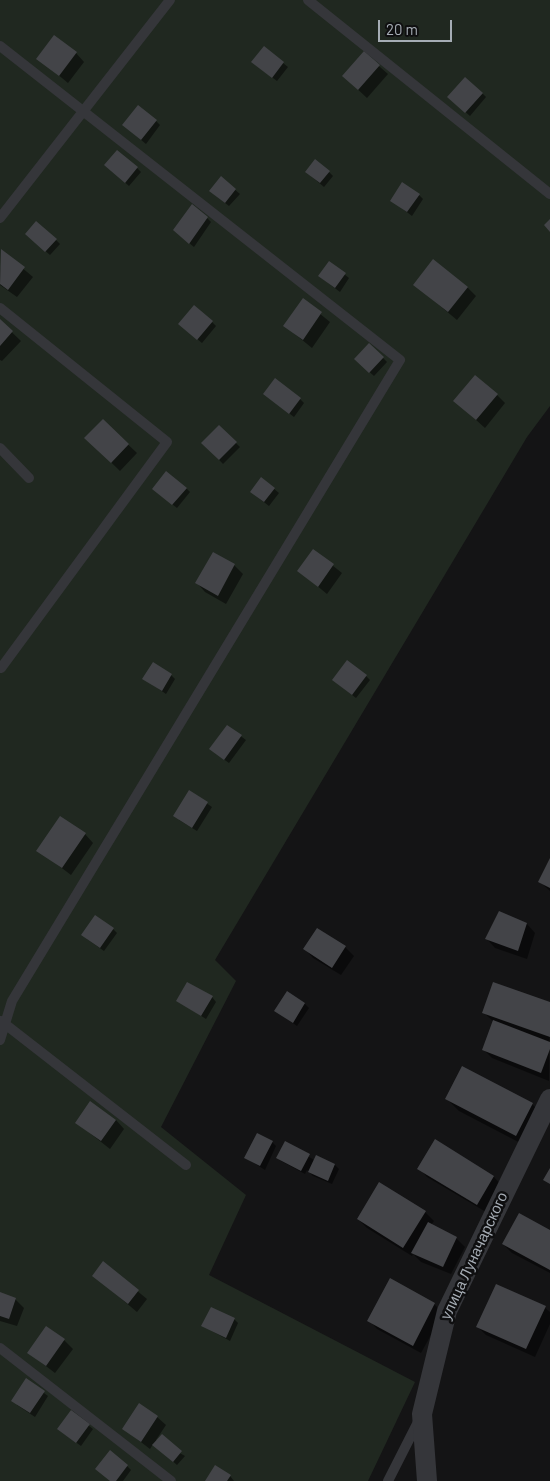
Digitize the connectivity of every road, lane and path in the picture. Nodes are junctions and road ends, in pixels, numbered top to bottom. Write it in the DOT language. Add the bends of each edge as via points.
graph roads {
  1 [pos="170,0"];
  2 [pos="308,0"];
  3 [pos="0,46"];
  4 [pos="83,111"];
  5 [pos="550,194"];
  6 [pos="0,218"];
  7 [pos="0,308"];
  8 [pos="0,448"];
  9 [pos="29,478"];
  10 [pos="1,668"];
  11 [pos="3,1023"];
  12 [pos="0,1040"];
  13 [pos="550,1099"];
  14 [pos="186,1165"];
  15 [pos="0,1348"];
  16 [pos="422,1414"];
  17 [pos="171,1481"];
  18 [pos="388,1481"];
  19 [pos="427,1481"];
  1 -- 4 [label="lane"];
  2 -- 5 [label="lane"];
  3 -- 4 [label="lane"];
  4 -- 6 [label="lane"];
  4 -- 11 [label="lane" via="400,360 12,1001"];
  7 -- 10 [label="lane" via="166,442"];
  8 -- 9 [label="lane"];
  11 -- 12 [label="lane"];
  11 -- 14 [label="lane"];
  13 -- 16 [label="street, улица Луначарского" via="446,1311"];
  15 -- 17 [label="lane"];
  16 -- 18 [label="lane"];
  16 -- 19 [label="street, улица Луначарского"];
}
